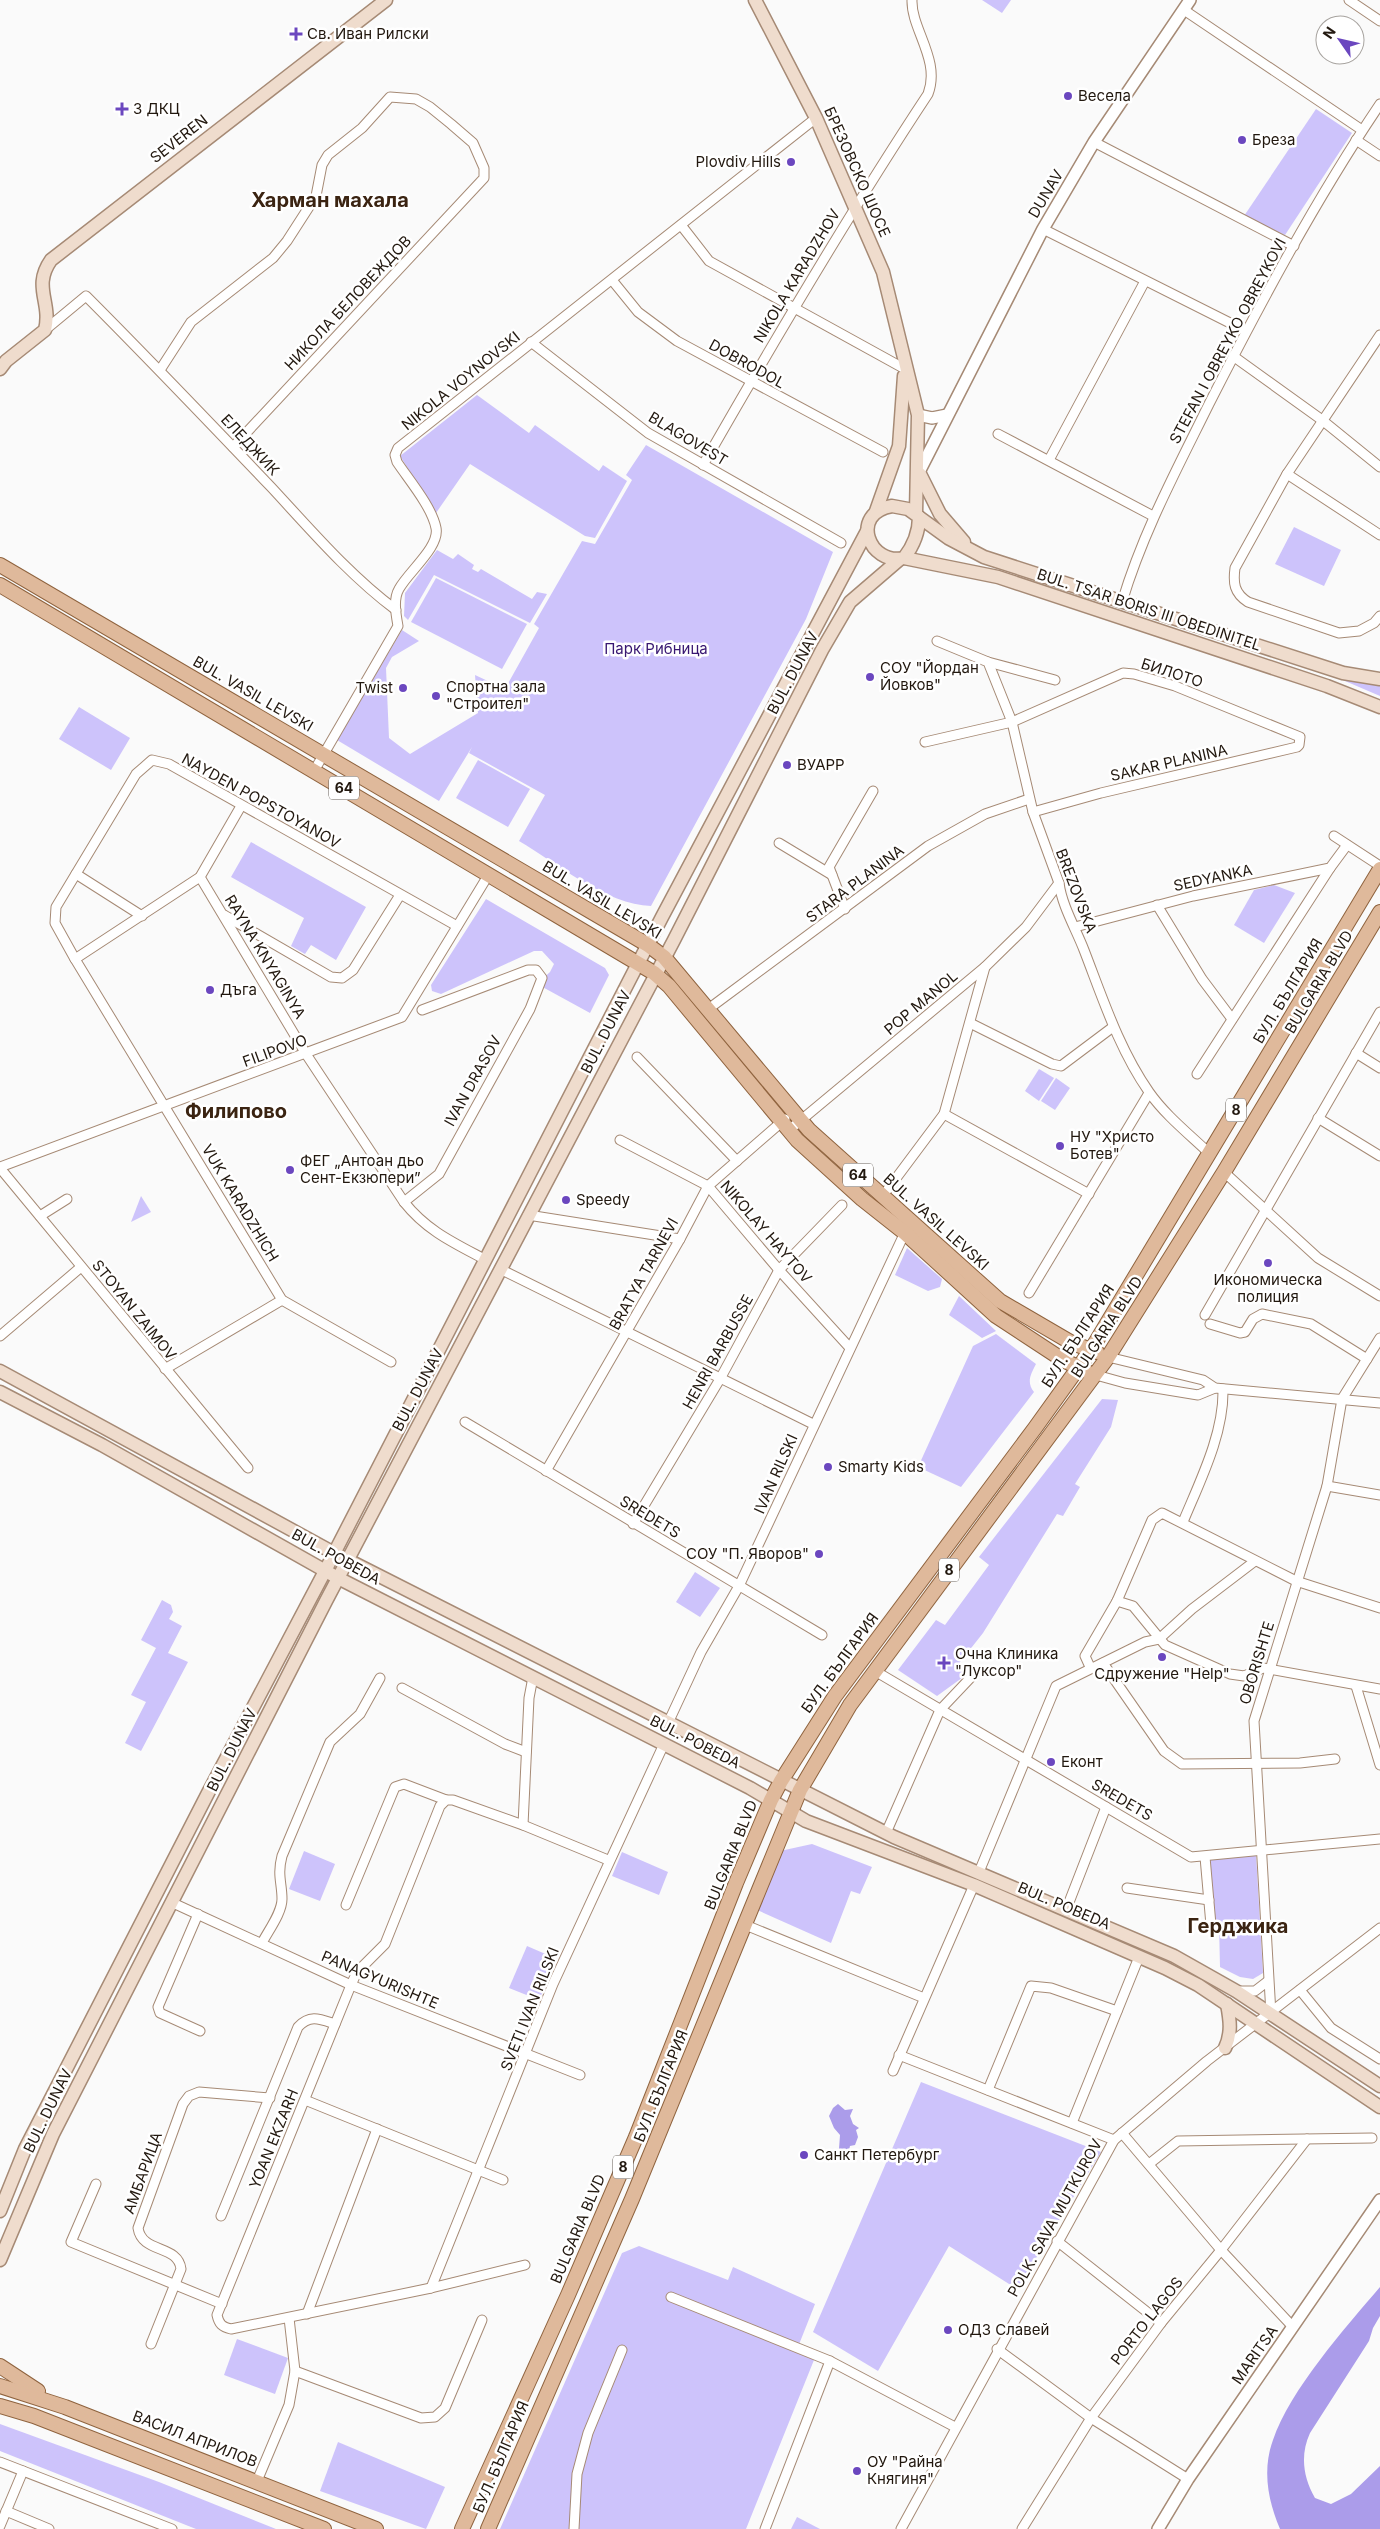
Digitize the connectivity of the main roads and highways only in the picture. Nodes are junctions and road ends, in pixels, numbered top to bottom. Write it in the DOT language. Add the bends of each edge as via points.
graph roads {
  1 [pos="386,0"];
  2 [pos="754,0"];
  3 [pos="905,367"];
  4 [pos="0,368"];
  5 [pos="919,472"];
  6 [pos="876,511"];
  7 [pos="918,515"];
  8 [pos="867,531"];
  9 [pos="976,554"];
  10 [pos="902,558"];
  11 [pos="0,565"];
  12 [pos="0,586"];
  13 [pos="1380,679"];
  14 [pos="1380,707"];
  15 [pos="1380,867"];
  16 [pos="1380,912"];
  17 [pos="648,945"];
  18 [pos="664,956"];
  19 [pos="638,963"];
  20 [pos="654,973"];
  21 [pos="907,1227"];
  22 [pos="1091,1350"];
  23 [pos="1108,1357"];
  24 [pos="1078,1368"];
  25 [pos="0,1371"];
  26 [pos="1096,1375"];
  27 [pos="0,1392"];
  28 [pos="334,1553"];
  29 [pos="347,1560"];
  30 [pos="325,1571"];
  31 [pos="338,1578"];
  32 [pos="781,1781"];
  33 [pos="800,1790"];
  34 [pos="771,1800"];
  35 [pos="791,1812"];
  36 [pos="1227,2004"];
  37 [pos="1225,2048"];
  38 [pos="1380,2086"];
  39 [pos="1380,2107"];
  40 [pos="0,2211"];
  41 [pos="0,2260"];
  42 [pos="0,2366"];
  43 [pos="0,2386"];
  44 [pos="0,2406"];
  45 [pos="65,2406"];
  46 [pos="324,2529"];
  47 [pos="376,2529"];
  48 [pos="462,2529"];
  49 [pos="488,2529"];
  1 -- 4 [label="main road, SEVEREN" via="51,260 45,269 41,288 48,312 45,330"];
  2 -- 3 [label="main road, БРЕЗОВСКО ШОСЕ" via="816,118 883,272"];
  3 -- 5 [label="main road, БРЕЗОВСКО ШОСЕ" via="918,415"];
  3 -- 6 [label="main road, БРЕЗОВСКО ШОСЕ" via="898,446"];
  5 -- 7 [label="main road, БРЕЗОВСКО ШОСЕ"];
  5 -- 9 [label="main road" via="948,526"];
  6 -- 7 [label="main road" via="892,506"];
  6 -- 8 [label="main road" via="868,522"];
  7 -- 9 [label="main road, BUL. TSAR BORIS III OBEDINITEL"];
  7 -- 10 [label="main road" via="918,533"];
  8 -- 10 [label="main road" via="877,551"];
  8 -- 17 [label="main road, BUL. DUNAV"];
  9 -- 13 [label="main road, BUL. TSAR BORIS III OBEDINITEL" via="1343,673"];
  10 -- 14 [label="main road, BUL. TSAR BORIS III OBEDINITEL" via="998,577 1327,686"];
  10 -- 18 [label="main road, BUL. DUNAV" via="859,593 844,611"];
  11 -- 17 [label="main road, BUL. VASIL LEVSKI / 64"];
  12 -- 19 [label="main road, BUL. VASIL LEVSKI / 64"];
  15 -- 22 [label="main road, БУЛ. БЪЛГАРИЯ / 8"];
  16 -- 23 [label="main road, BULGARIA BLVD / 8"];
  17 -- 18 [label="main road, BUL. VASIL LEVSKI / 64"];
  17 -- 19 [label="main road, BUL. DUNAV"];
  18 -- 20 [label="main road, BUL. DUNAV"];
  18 -- 21 [label="main road, BUL. VASIL LEVSKI / 64" via="796,1117"];
  19 -- 20 [label="main road, BUL. VASIL LEVSKI / 64"];
  19 -- 28 [label="main road, BUL. DUNAV"];
  20 -- 21 [label="main road, BUL. VASIL LEVSKI / 64" via="669,986 785,1127 851,1189"];
  20 -- 29 [label="main road, BUL. DUNAV"];
  21 -- 22 [label="main road, BUL. VASIL LEVSKI / 64" via="1005,1305 1072,1343"];
  21 -- 24 [label="main road, BUL. VASIL LEVSKI / 64" via="996,1316"];
  22 -- 23 [label="main road, BUL. VASIL LEVSKI / 64"];
  22 -- 24 [label="main road, БУЛ. БЪЛГАРИЯ / 8"];
  23 -- 26 [label="main road, BULGARIA BLVD / 8"];
  24 -- 26 [label="main road, BUL. VASIL LEVSKI / 64"];
  24 -- 32 [label="main road, БУЛ. БЪЛГАРИЯ / 8" via="835,1696"];
  25 -- 28 [label="main road, BUL. POBEDA"];
  26 -- 33 [label="main road, BULGARIA BLVD / 8" via="850,1704"];
  27 -- 30 [label="main road, BUL. POBEDA" via="102,1445"];
  28 -- 29 [label="main road, BUL. POBEDA"];
  28 -- 30 [label="main road, BUL. DUNAV"];
  29 -- 31 [label="main road, BUL. DUNAV"];
  29 -- 32 [label="main road, BUL. POBEDA"];
  30 -- 31 [label="main road, BUL. POBEDA"];
  30 -- 40 [label="main road, BUL. DUNAV" via="25,2149"];
  31 -- 34 [label="main road, BUL. POBEDA"];
  31 -- 41 [label="main road, BUL. DUNAV" via="53,2134"];
  32 -- 33 [label="main road, BUL. POBEDA"];
  32 -- 34 [label="main road, БУЛ. БЪЛГАРИЯ / 8"];
  33 -- 35 [label="main road, БУЛ. БЪЛГАРИЯ / 8"];
  33 -- 38 [label="main road, BUL. POBEDA" via="886,1833 1174,1956 1236,1991"];
  34 -- 35 [label="main road, BUL. POBEDA"];
  34 -- 48 [label="main road, BULGARIA BLVD / 8" via="636,2137"];
  35 -- 36 [label="main road, BUL. POBEDA" via="811,1824 974,1885 1139,1957 1190,1981"];
  35 -- 49 [label="main road, БУЛ. БЪЛГАРИЯ / 8" via="632,2199"];
  36 -- 37 [label="main road" via="1231,2026"];
  36 -- 39 [label="main road, BUL. POBEDA"];
  42 -- 45 [label="main road"];
  43 -- 45 [label="main road, ВАСИЛ АПРИЛОВ"];
  44 -- 46 [label="main road" via="34,2416"];
  45 -- 47 [label="main road, ВАСИЛ АПРИЛОВ"];
}
